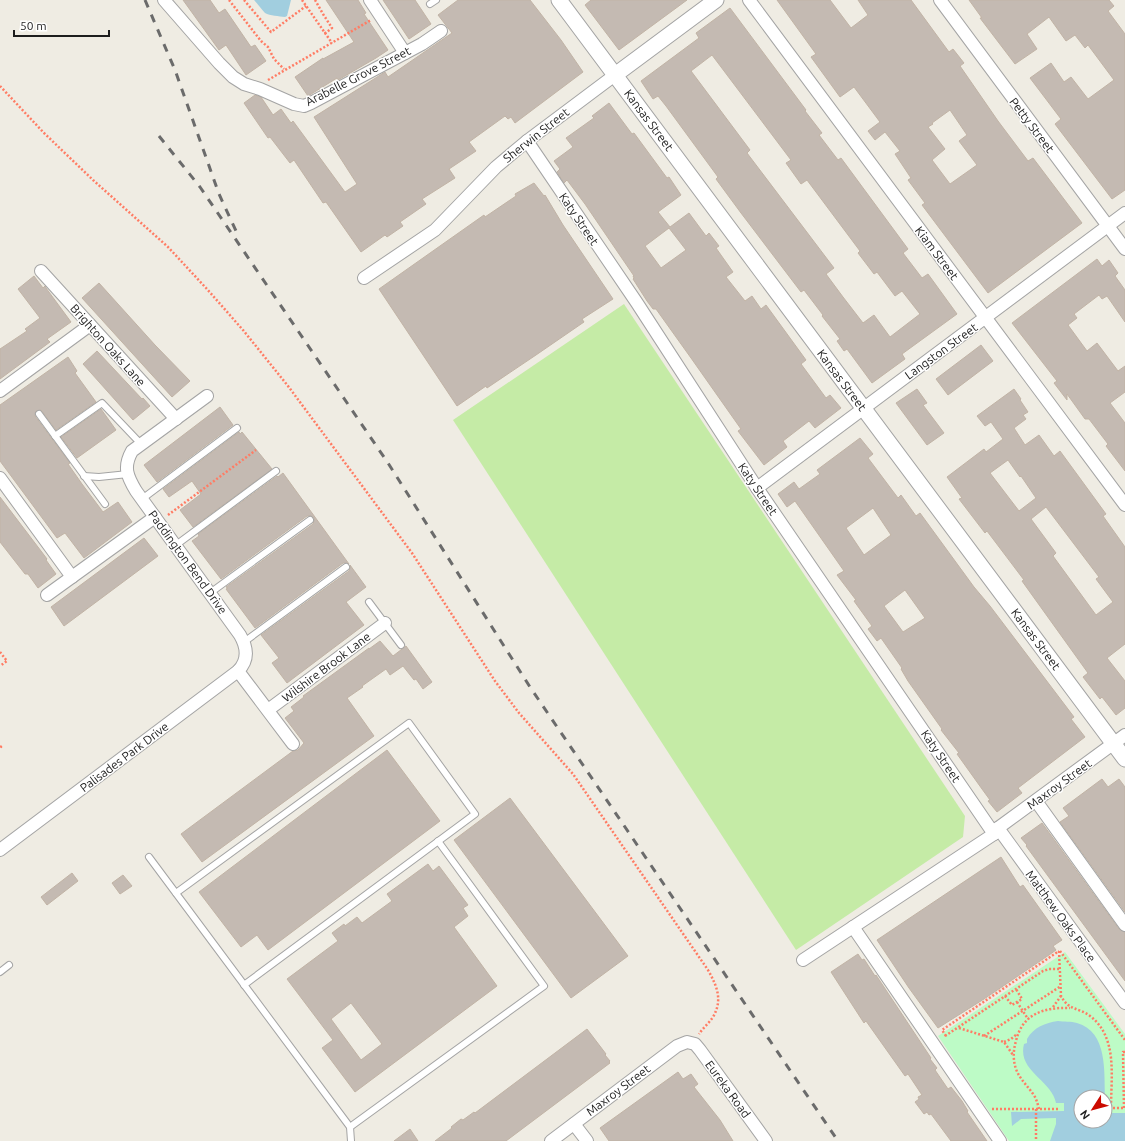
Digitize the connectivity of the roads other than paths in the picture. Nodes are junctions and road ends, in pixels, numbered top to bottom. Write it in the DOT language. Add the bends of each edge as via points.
graph roads {
  1 [pos="164,0"];
  2 [pos="370,0"];
  3 [pos="436,0"];
  4 [pos="560,0"];
  5 [pos="716,0"];
  6 [pos="749,0"];
  7 [pos="940,0"];
  8 [pos="430,4"];
  9 [pos="441,31"];
  10 [pos="405,53"];
  11 [pos="615,75"];
  12 [pos="527,141"];
  13 [pos="1125,213"];
  14 [pos="1108,226"];
  15 [pos="1125,249"];
  16 [pos="41,271"];
  17 [pos="364,278"];
  18 [pos="986,318"];
  19 [pos="90,325"];
  20 [pos="0,391"];
  21 [pos="207,396"];
  22 [pos="863,408"];
  23 [pos="39,414"];
  24 [pos="176,419"];
  25 [pos="237,428"];
  26 [pos="55,436"];
  27 [pos="141,444"];
  28 [pos="127,469"];
  29 [pos="276,471"];
  30 [pos="84,476"];
  31 [pos="0,478"];
  32 [pos="757,488"];
  33 [pos="142,498"];
  34 [pos="105,504"];
  35 [pos="1125,505"];
  36 [pos="155,517"];
  37 [pos="310,520"];
  38 [pos="176,545"];
  39 [pos="346,567"];
  40 [pos="72,577"];
  41 [pos="210,593"];
  42 [pos="47,596"];
  43 [pos="369,602"];
  44 [pos="385,623"];
  45 [pos="244,642"];
  46 [pos="401,645"];
  47 [pos="238,672"];
  48 [pos="268,710"];
  49 [pos="1119,739"];
  50 [pos="293,744"];
  51 [pos="1125,759"];
  52 [pos="1036,801"];
  53 [pos="996,831"];
  54 [pos="438,841"];
  55 [pos="0,850"];
  56 [pos="149,857"];
  57 [pos="176,893"];
  58 [pos="1125,925"];
  59 [pos="853,927"];
  60 [pos="803,960"];
  61 [pos="9,965"];
  62 [pos="0,972"];
  63 [pos="244,985"];
  64 [pos="1125,1003"];
  65 [pos="691,1043"];
  66 [pos="574,1124"];
  67 [pos="350,1127"];
  68 [pos="351,1141"];
  69 [pos="551,1141"];
  70 [pos="587,1141"];
  71 [pos="766,1141"];
  72 [pos="1000,1141"];
  1 -- 10 [label="street, Arabelle Grove Street" via="233,77 294,104 304,106 311,103"];
  2 -- 10 [label="street"];
  3 -- 8 [label="lane"];
  4 -- 11 [label="street, Kansas Street"];
  5 -- 11 [label="street, Sherwin Street"];
  6 -- 18 [label="street, Kiam Street"];
  7 -- 14 [label="street, Petty Street"];
  9 -- 10 [label="street, Arabelle Grove Street"];
  11 -- 12 [label="street, Sherwin Street"];
  11 -- 22 [label="street, Kansas Street"];
  12 -- 17 [label="street, Sherwin Street" via="434,230"];
  12 -- 32 [label="street, Katy Street" via="637,303"];
  13 -- 14 [label="street, Langston Street"];
  14 -- 15 [label="street, Petty Street"];
  14 -- 18 [label="street, Langston Street"];
  16 -- 19 [label="street, Brighton Oaks Lane"];
  18 -- 22 [label="street, Langston Street"];
  18 -- 35 [label="street, Kiam Street"];
  19 -- 20 [label="street"];
  19 -- 24 [label="street, Brighton Oaks Lane"];
  21 -- 24 [label="street"];
  22 -- 32 [label="street, Langston Street"];
  22 -- 49 [label="street, Kansas Street"];
  23 -- 26 [label="lane"];
  24 -- 27 [label="street"];
  25 -- 33 [label="lane"];
  26 -- 27 [label="lane" via="102,403"];
  26 -- 30 [label="lane"];
  27 -- 28 [label="street" via="132,450"];
  28 -- 30 [label="lane" via="99,477"];
  28 -- 33 [label="street, Paddington Bend Drive" via="130,480"];
  29 -- 38 [label="lane"];
  30 -- 34 [label="lane"];
  31 -- 40 [label="street"];
  32 -- 53 [label="street, Katy Street"];
  33 -- 36 [label="street, Paddington Bend Drive"];
  36 -- 38 [label="street, Paddington Bend Drive"];
  36 -- 40 [label="street"];
  37 -- 41 [label="lane"];
  38 -- 41 [label="street, Paddington Bend Drive"];
  39 -- 45 [label="lane"];
  40 -- 42 [label="street"];
  41 -- 45 [label="street, Paddington Bend Drive"];
  43 -- 44 [label="lane"];
  44 -- 46 [label="lane"];
  44 -- 48 [label="street, Wilshire Brook Lane"];
  45 -- 47 [label="street, Palisades Park Drive" via="245,661"];
  47 -- 48 [label="street"];
  47 -- 55 [label="street, Palisades Park Drive"];
  48 -- 50 [label="street"];
  49 -- 51 [label="street, Kansas Street"];
  49 -- 52 [label="street, Maxroy Street"];
  52 -- 53 [label="street, Maxroy Street"];
  52 -- 58 [label="street"];
  53 -- 59 [label="street, Maxroy Street"];
  53 -- 64 [label="street, Matthew Oaks Place"];
  54 -- 57 [label="lane" via="475,814 409,723"];
  54 -- 63 [label="lane"];
  54 -- 67 [label="lane" via="544,986"];
  56 -- 57 [label="lane"];
  57 -- 63 [label="lane"];
  59 -- 60 [label="street, Maxroy Street"];
  59 -- 72 [label="street"];
  61 -- 62 [label="lane"];
  63 -- 67 [label="lane"];
  65 -- 66 [label="street, Maxroy Street" via="677,1046"];
  65 -- 71 [label="street, Eureka Road"];
  66 -- 69 [label="street, Maxroy Street"];
  66 -- 70 [label="street"];
  67 -- 68 [label="lane"];
}
